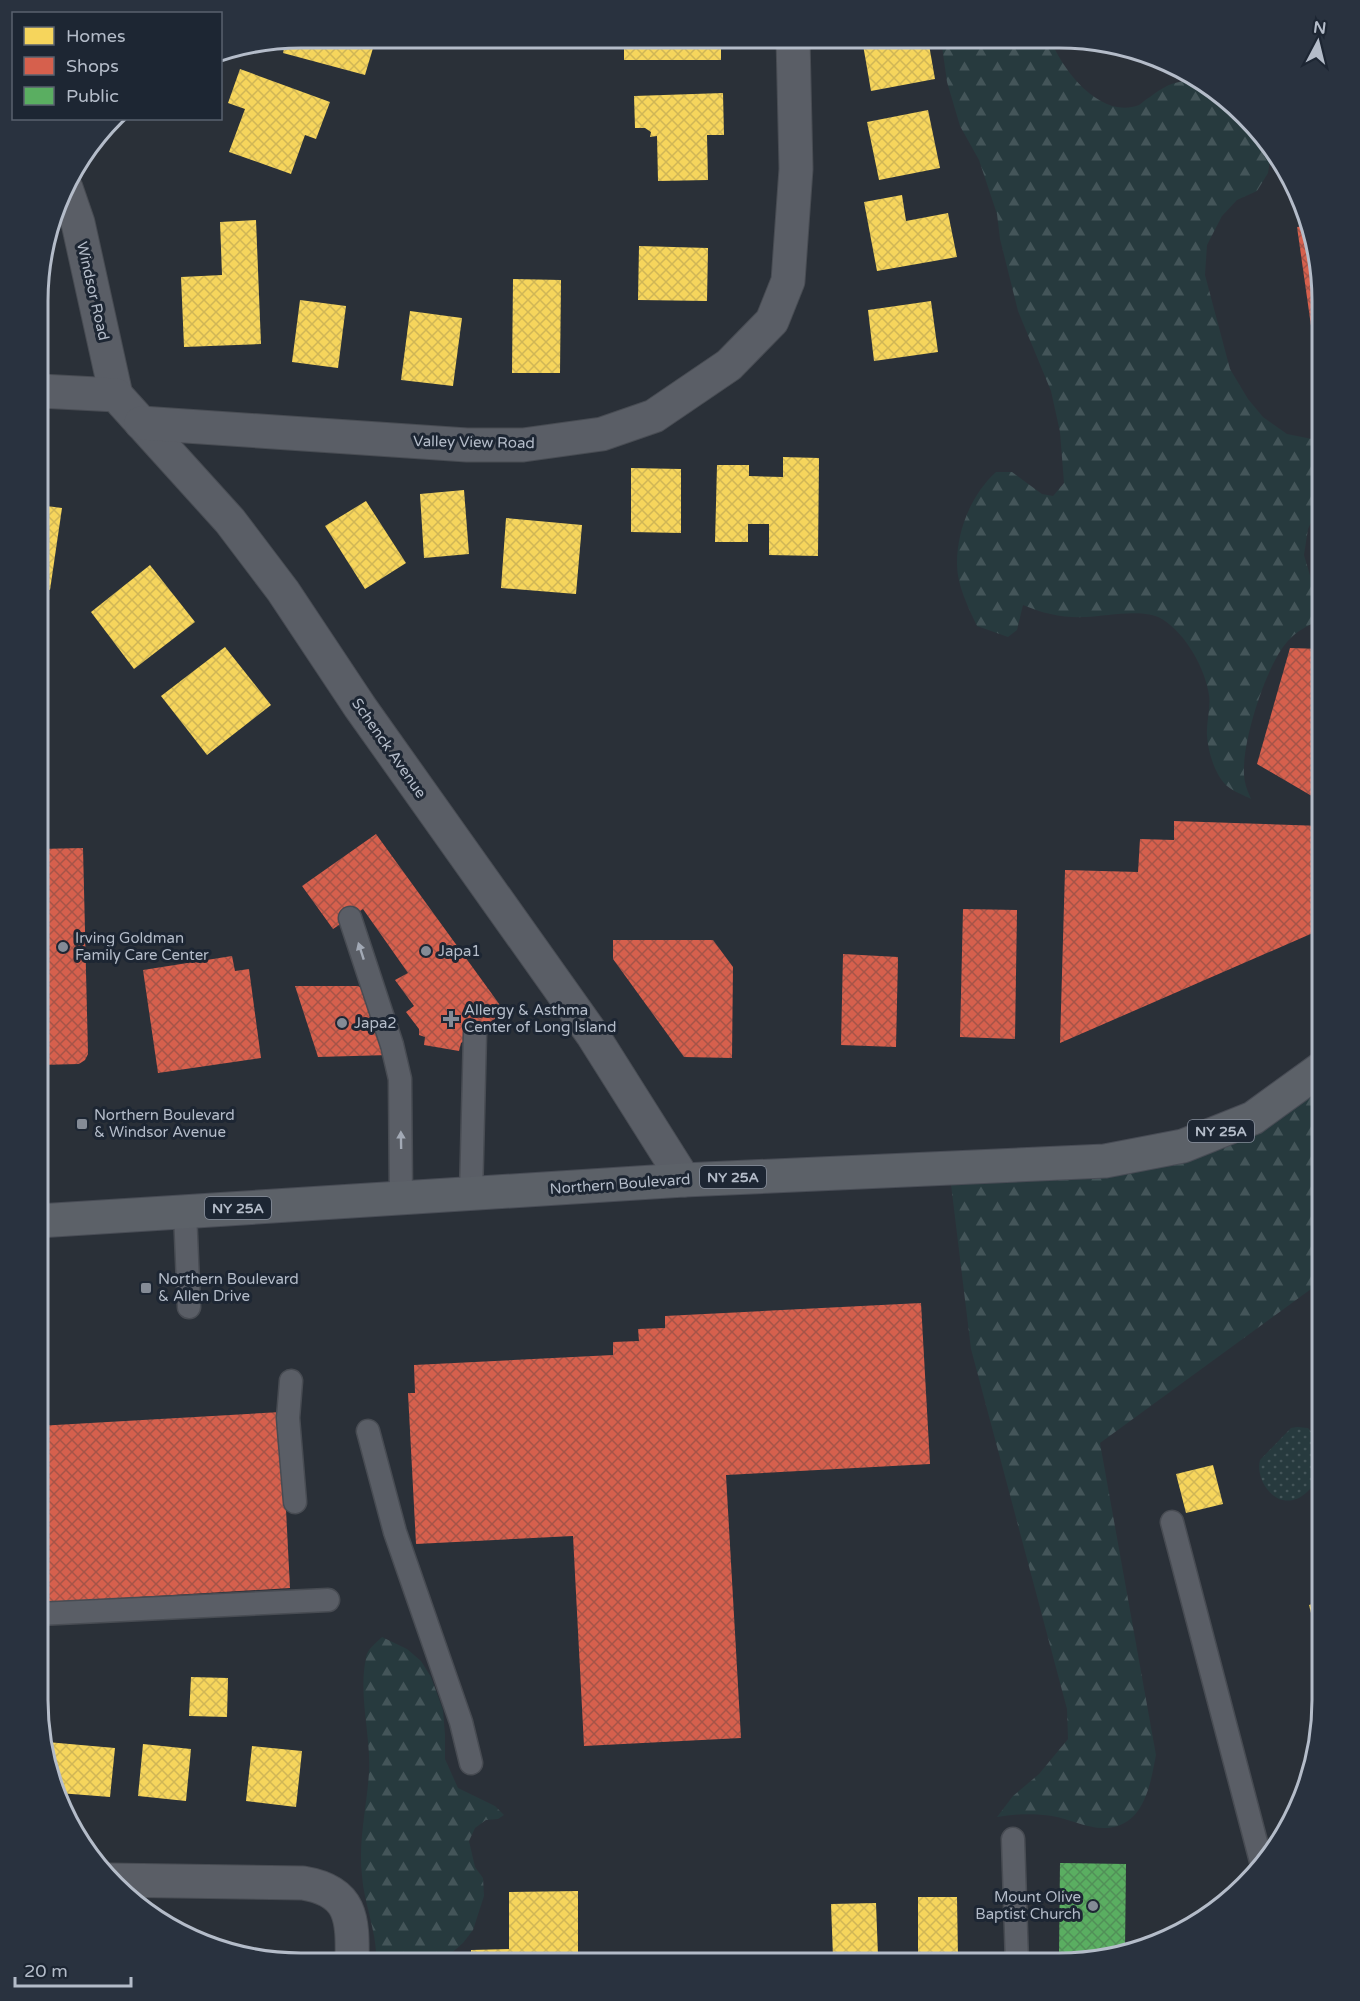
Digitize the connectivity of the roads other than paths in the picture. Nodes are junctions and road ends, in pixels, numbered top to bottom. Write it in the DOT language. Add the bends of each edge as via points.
graph roads {
  1 [pos="793,48"];
  2 [pos="70,198"];
  3 [pos="48,391"];
  4 [pos="116,395"];
  5 [pos="141,423"];
  6 [pos="350,918"];
  7 [pos="476,1033"];
  8 [pos="1312,1075"];
  9 [pos="684,1180"];
  10 [pos="471,1195"];
  11 [pos="401,1198"];
  12 [pos="185,1212"];
  13 [pos="48,1220"];
  14 [pos="189,1307"];
  15 [pos="291,1381"];
  16 [pos="368,1431"];
  17 [pos="295,1502"];
  18 [pos="1172,1522"];
  19 [pos="328,1600"];
  20 [pos="48,1614"];
  21 [pos="471,1763"];
  22 [pos="1013,1839"];
  23 [pos="1259,1855"];
  24 [pos="123,1880"];
  25 [pos="352,1953"];
  26 [pos="1017,1953"];
  1 -- 5 [label="street, Valley View Road" via="796,169 788,280 772,321 729,365 654,416 602,434 523,445 467,445"];
  2 -- 4 [label="street, Windsor Road"];
  3 -- 4 [label="street"];
  4 -- 5 [label="street, Schenck Avenue"];
  5 -- 9 [label="street, Schenck Avenue" via="230,521 283,591 360,707 592,1034"];
  11 -- 6 [label="lane, one-way" via="400,1079"];
  7 -- 10 [label="lane"];
  8 -- 9 [label="main road, Northern Boulevard / NY 25A" via="1253,1118 1184,1146 1105,1161"];
  9 -- 10 [label="main road, Northern Boulevard / NY 25A"];
  10 -- 11 [label="main road, Northern Boulevard / NY 25A"];
  11 -- 12 [label="main road, Northern Boulevard / NY 25A"];
  12 -- 13 [label="main road, Northern Boulevard / NY 25A"];
  12 -- 14 [label="lane"];
  15 -- 17 [label="lane" via="288,1418"];
  16 -- 21 [label="lane" via="395,1532 461,1722"];
  18 -- 23 [label="lane"];
  19 -- 20 [label="lane"];
  22 -- 26 [label="lane"];
  24 -- 25 [label="street" via="303,1883 324,1887 338,1896 347,1911"];
}
